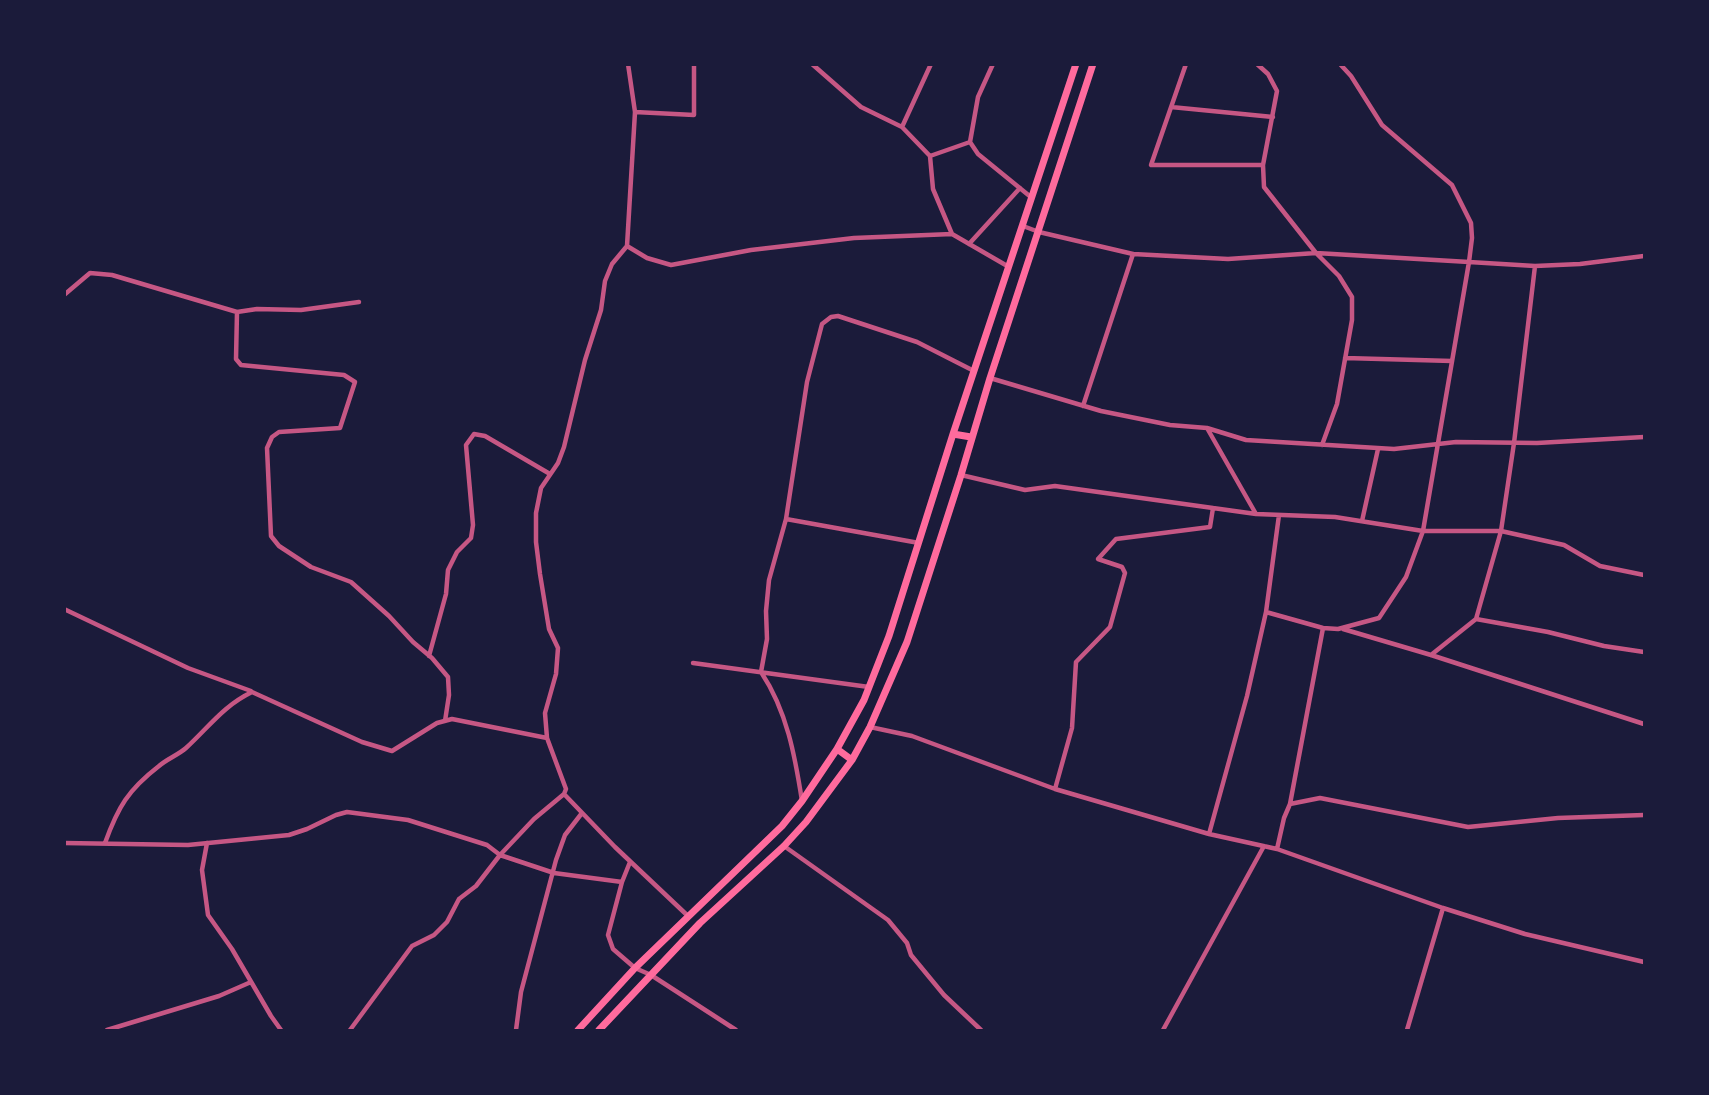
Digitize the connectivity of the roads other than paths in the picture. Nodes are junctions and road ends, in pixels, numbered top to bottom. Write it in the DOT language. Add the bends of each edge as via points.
graph roads {
  1 [pos="628,64"];
  2 [pos="694,64"];
  3 [pos="812,64"];
  4 [pos="931,64"];
  5 [pos="993,64"];
  6 [pos="1076,64"];
  7 [pos="1093,64"];
  8 [pos="1186,64"];
  9 [pos="1257,64"];
  10 [pos="1340,64"];
  11 [pos="1171,106"];
  12 [pos="635,112"];
  13 [pos="1273,117"];
  14 [pos="902,127"];
  15 [pos="970,142"];
  16 [pos="930,156"];
  17 [pos="1263,165"];
  18 [pos="1020,188"];
  19 [pos="1032,198"];
  20 [pos="1023,226"];
  21 [pos="1039,232"];
  22 [pos="952,234"];
  23 [pos="969,244"];
  24 [pos="627,246"];
  25 [pos="1133,254"];
  26 [pos="1316,254"];
  27 [pos="1644,256"];
  28 [pos="1469,262"];
  29 [pos="1009,267"];
  30 [pos="1535,267"];
  31 [pos="64,295"];
  32 [pos="359,302"];
  33 [pos="237,312"];
  34 [pos="1345,358"];
  35 [pos="1452,361"];
  36 [pos="974,372"];
  37 [pos="990,378"];
  38 [pos="1083,406"];
  39 [pos="1207,428"];
  40 [pos="953,434"];
  41 [pos="971,437"];
  42 [pos="1644,437"];
  43 [pos="1514,443"];
  44 [pos="1438,444"];
  45 [pos="1322,445"];
  46 [pos="1378,448"];
  47 [pos="550,474"];
  48 [pos="961,475"];
  49 [pos="1214,508"];
  50 [pos="1256,514"];
  51 [pos="1279,514"];
  52 [pos="786,519"];
  53 [pos="1362,521"];
  54 [pos="1423,531"];
  55 [pos="1501,531"];
  56 [pos="919,543"];
  57 [pos="1644,575"];
  58 [pos="64,609"];
  59 [pos="1266,612"];
  60 [pos="1476,619"];
  61 [pos="1323,628"];
  62 [pos="1341,628"];
  63 [pos="1644,652"];
  64 [pos="1431,655"];
  65 [pos="429,656"];
  66 [pos="693,663"];
  67 [pos="761,672"];
  68 [pos="869,687"];
  69 [pos="252,692"];
  70 [pos="445,721"];
  71 [pos="1644,724"];
  72 [pos="870,727"];
  73 [pos="547,738"];
  74 [pos="837,749"];
  75 [pos="852,760"];
  76 [pos="1055,789"];
  77 [pos="564,794"];
  78 [pos="802,801"];
  79 [pos="1290,804"];
  80 [pos="582,813"];
  81 [pos="1644,815"];
  82 [pos="1209,834"];
  83 [pos="64,843"];
  84 [pos="105,843"];
  85 [pos="207,843"];
  86 [pos="784,846"];
  87 [pos="1264,846"];
  88 [pos="1277,849"];
  89 [pos="500,855"];
  90 [pos="630,862"];
  91 [pos="554,873"];
  92 [pos="622,882"];
  93 [pos="1443,908"];
  94 [pos="688,916"];
  95 [pos="1644,962"];
  96 [pos="635,968"];
  97 [pos="651,975"];
  98 [pos="251,982"];
  99 [pos="107,1030"];
  100 [pos="281,1030"];
  101 [pos="350,1030"];
  102 [pos="516,1030"];
  103 [pos="578,1030"];
  104 [pos="599,1030"];
  105 [pos="736,1030"];
  106 [pos="981,1030"];
  107 [pos="1163,1030"];
  108 [pos="1407,1030"];
  1 -- 12 [label="street"];
  2 -- 12 [label="street" via="694,115"];
  3 -- 14 [label="street" via="861,107"];
  4 -- 14 [label="street"];
  5 -- 15 [label="street" via="978,97"];
  6 -- 19 [label="main road"];
  7 -- 21 [label="main road"];
  8 -- 11 [label="street"];
  9 -- 13 [label="street" via="1268,74 1276,91"];
  10 -- 28 [label="street" via="1382,126 1452,185 1470,223"];
  11 -- 13 [label="street"];
  11 -- 17 [label="street" via="1151,165"];
  12 -- 24 [label="street"];
  13 -- 17 [label="street"];
  14 -- 16 [label="street"];
  15 -- 16 [label="street"];
  15 -- 18 [label="street" via="978,154"];
  16 -- 22 [label="street" via="933,189"];
  17 -- 26 [label="street" via="1264,188"];
  18 -- 19 [label="street"];
  18 -- 23 [label="street"];
  19 -- 20 [label="main road"];
  20 -- 21 [label="street"];
  20 -- 29 [label="main road"];
  21 -- 25 [label="street"];
  21 -- 37 [label="main road"];
  22 -- 23 [label="street"];
  22 -- 24 [label="street" via="854,238 751,250 670,265"];
  23 -- 29 [label="street"];
  24 -- 47 [label="street" via="612,264 605,281 601,310 564,447"];
  25 -- 26 [label="street" via="1228,259"];
  25 -- 38 [label="street"];
  26 -- 28 [label="street"];
  26 -- 34 [label="street" via="1339,276 1352,297"];
  27 -- 30 [label="street"];
  28 -- 30 [label="street"];
  28 -- 35 [label="street"];
  29 -- 36 [label="main road"];
  30 -- 43 [label="street"];
  31 -- 33 [label="street" via="90,273 112,275"];
  32 -- 33 [label="street" via="301,310"];
  33 -- 65 [label="street" via="236,359 241,365 344,375 355,382 340,429 279,432 272,437 267,448 271,536 279,546 311,567 351,582"];
  34 -- 35 [label="street"];
  34 -- 45 [label="street" via="1337,404"];
  35 -- 44 [label="street"];
  36 -- 40 [label="main road"];
  36 -- 52 [label="street" via="917,342 838,316 822,324 807,382"];
  37 -- 38 [label="street"];
  37 -- 41 [label="main road"];
  38 -- 39 [label="street" via="1170,425"];
  39 -- 45 [label="street" via="1246,440"];
  39 -- 50 [label="street"];
  40 -- 41 [label="main road"];
  40 -- 56 [label="main road"];
  41 -- 48 [label="main road"];
  42 -- 43 [label="street"];
  43 -- 44 [label="street"];
  43 -- 55 [label="street"];
  44 -- 46 [label="street"];
  44 -- 54 [label="street"];
  45 -- 46 [label="street"];
  46 -- 53 [label="street"];
  47 -- 65 [label="street" via="485,436 474,434 466,446 471,538 457,552 448,570 446,594"];
  47 -- 73 [label="street" via="541,488 536,513 540,574 549,629 558,648 556,674 545,712"];
  48 -- 49 [label="street" via="1025,490 1055,486"];
  48 -- 72 [label="main road" via="907,642"];
  49 -- 50 [label="street"];
  49 -- 76 [label="street" via="1210,527 1116,539 1098,559 1122,567 1125,573 1110,627 1076,662 1072,728"];
  50 -- 51 [label="street"];
  51 -- 53 [label="street"];
  51 -- 59 [label="street"];
  52 -- 56 [label="street"];
  52 -- 67 [label="street" via="769,580 767,639"];
  53 -- 54 [label="street"];
  54 -- 55 [label="street"];
  54 -- 62 [label="street" via="1406,577 1379,618"];
  55 -- 57 [label="street" via="1564,545 1600,566"];
  55 -- 60 [label="street"];
  56 -- 68 [label="main road"];
  58 -- 69 [label="street" via="188,668"];
  59 -- 61 [label="street"];
  59 -- 82 [label="street"];
  60 -- 63 [label="street"];
  60 -- 64 [label="street"];
  61 -- 62 [label="street"];
  61 -- 79 [label="street"];
  62 -- 64 [label="street"];
  64 -- 71 [label="street"];
  65 -- 70 [label="street" via="448,677"];
  66 -- 67 [label="street"];
  67 -- 68 [label="street"];
  67 -- 78 [label="street" via="786,723"];
  68 -- 74 [label="main road"];
  69 -- 70 [label="street" via="362,742 392,751"];
  69 -- 84 [label="street" via="233,701 184,750 135,786 117,812"];
  70 -- 73 [label="street" via="452,719"];
  72 -- 75 [label="main road"];
  72 -- 76 [label="street" via="912,736"];
  73 -- 77 [label="street" via="566,789"];
  74 -- 75 [label="main road"];
  74 -- 78 [label="main road"];
  75 -- 86 [label="main road"];
  76 -- 82 [label="street"];
  77 -- 80 [label="street"];
  77 -- 89 [label="street"];
  78 -- 94 [label="main road" via="782,826"];
  79 -- 81 [label="street" via="1320,798 1468,827"];
  79 -- 88 [label="street"];
  80 -- 90 [label="street"];
  80 -- 91 [label="street" via="564,835"];
  82 -- 87 [label="street"];
  83 -- 84 [label="street"];
  84 -- 85 [label="street"];
  85 -- 89 [label="street" via="289,835 347,812 408,820 487,845"];
  85 -- 98 [label="street" via="202,870 208,915"];
  86 -- 97 [label="main road" via="700,923"];
  86 -- 106 [label="street" via="888,920 907,943 911,956"];
  87 -- 88 [label="street"];
  87 -- 107 [label="street"];
  88 -- 93 [label="street"];
  89 -- 91 [label="street"];
  89 -- 101 [label="street" via="476,886 459,899 447,922 434,935 412,946"];
  90 -- 92 [label="street"];
  90 -- 94 [label="street"];
  91 -- 92 [label="street"];
  91 -- 102 [label="street" via="521,992"];
  92 -- 96 [label="street" via="608,935 613,949"];
  93 -- 95 [label="street" via="1525,934"];
  93 -- 108 [label="street"];
  94 -- 96 [label="main road"];
  96 -- 97 [label="street"];
  96 -- 103 [label="main road"];
  97 -- 104 [label="main road"];
  97 -- 105 [label="street"];
  98 -- 99 [label="street" via="219,996"];
  98 -- 100 [label="street"];
}
